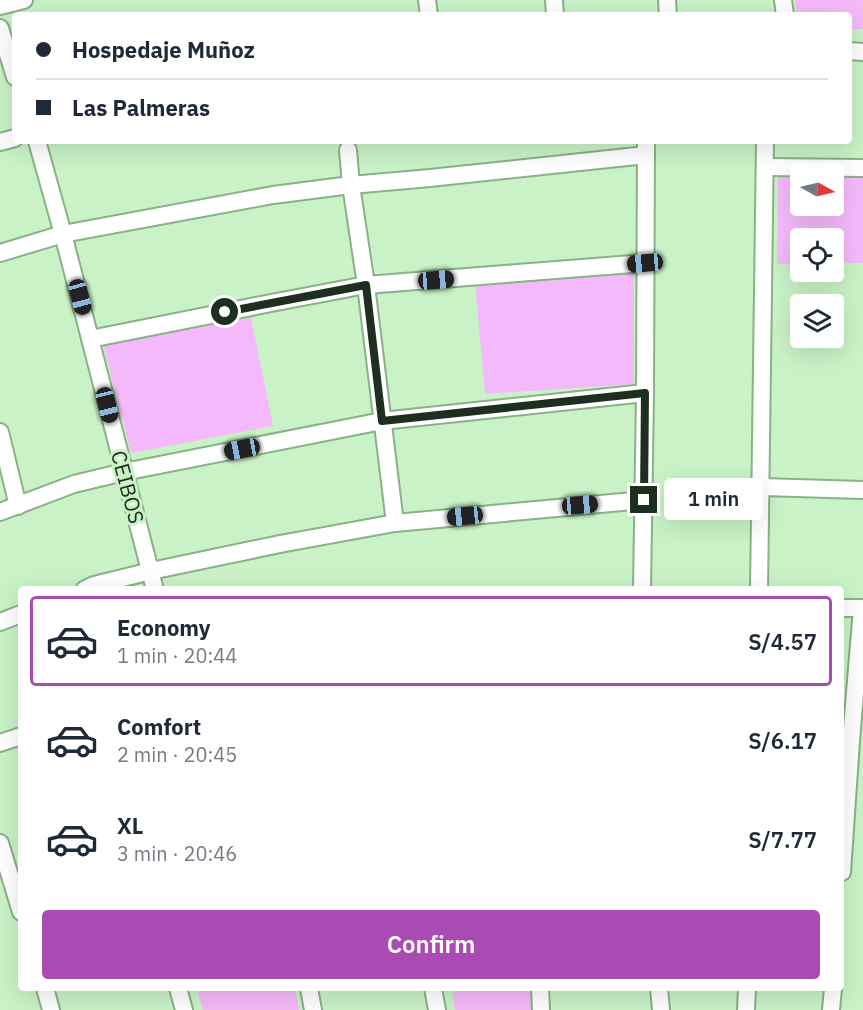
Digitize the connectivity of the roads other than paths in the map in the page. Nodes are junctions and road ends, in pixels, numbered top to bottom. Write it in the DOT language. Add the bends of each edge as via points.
graph roads {
  1 [pos="24,0"];
  2 [pos="0,6"];
  3 [pos="0,28"];
  4 [pos="12,67"];
  5 [pos="38,144"];
  6 [pos="765,144"];
  7 [pos="646,148"];
  8 [pos="348,150"];
  9 [pos="765,167"];
  10 [pos="863,168"];
  11 [pos="351,184"];
  12 [pos="63,234"];
  13 [pos="0,253"];
  14 [pos="645,263"];
  15 [pos="366,285"];
  16 [pos="90,339"];
  17 [pos="645,393"];
  18 [pos="382,421"];
  19 [pos="0,432"];
  20 [pos="124,472"];
  21 [pos="761,487"];
  22 [pos="863,490"];
  23 [pos="644,500"];
  24 [pos="18,506"];
  25 [pos="0,512"];
  26 [pos="395,523"];
  27 [pos="151,571"];
  28 [pos="92,586"];
  29 [pos="154,586"];
  30 [pos="642,586"];
  31 [pos="759,586"];
  32 [pos="844,608"];
  33 [pos="863,608"];
  34 [pos="18,615"];
  35 [pos="0,622"];
  36 [pos="18,737"];
  37 [pos="846,741"];
  38 [pos="0,743"];
  39 [pos="844,806"];
  40 [pos="0,843"];
  41 [pos="18,902"];
  42 [pos="46,991"];
  43 [pos="179,991"];
  44 [pos="310,991"];
  45 [pos="434,991"];
  46 [pos="540,991"];
  47 [pos="659,991"];
  48 [pos="747,991"];
  49 [pos="833,991"];
  50 [pos="51,1010"];
  51 [pos="184,1010"];
  52 [pos="313,1010"];
  53 [pos="437,1010"];
  54 [pos="541,1010"];
  55 [pos="661,1010"];
  56 [pos="746,1010"];
  57 [pos="831,1010"];
  1 -- 2 [label="street"];
  3 -- 4 [label="street"];
  5 -- 12 [label="street, CEIBOS"];
  6 -- 9 [label="street"];
  7 -- 11 [label="street" via="430,178"];
  7 -- 14 [label="street"];
  8 -- 11 [label="street"];
  9 -- 10 [label="street"];
  9 -- 21 [label="street"];
  11 -- 12 [label="street"];
  11 -- 15 [label="street"];
  12 -- 13 [label="street"];
  12 -- 16 [label="street, CEIBOS"];
  14 -- 15 [label="street"];
  14 -- 17 [label="street"];
  15 -- 16 [label="street"];
  15 -- 18 [label="street"];
  16 -- 20 [label="street, CEIBOS"];
  17 -- 18 [label="street"];
  17 -- 23 [label="street"];
  18 -- 20 [label="street"];
  18 -- 26 [label="street"];
  19 -- 24 [label="street"];
  20 -- 24 [label="street" via="74,484"];
  20 -- 27 [label="street, CEIBOS"];
  21 -- 22 [label="street"];
  21 -- 31 [label="street"];
  23 -- 26 [label="street"];
  23 -- 30 [label="street"];
  24 -- 25 [label="street"];
  26 -- 27 [label="street"];
  27 -- 28 [label="street"];
  27 -- 29 [label="street, CEIBOS"];
  32 -- 33 [label="street"];
  33 -- 37 [label="street"];
  34 -- 35 [label="street"];
  36 -- 38 [label="street"];
  37 -- 39 [label="street"];
  40 -- 41 [label="street"];
  42 -- 50 [label="street"];
  43 -- 51 [label="street"];
  44 -- 52 [label="street"];
  45 -- 53 [label="street"];
  46 -- 54 [label="street"];
  47 -- 55 [label="street"];
  48 -- 56 [label="street"];
  49 -- 57 [label="street"];
}
